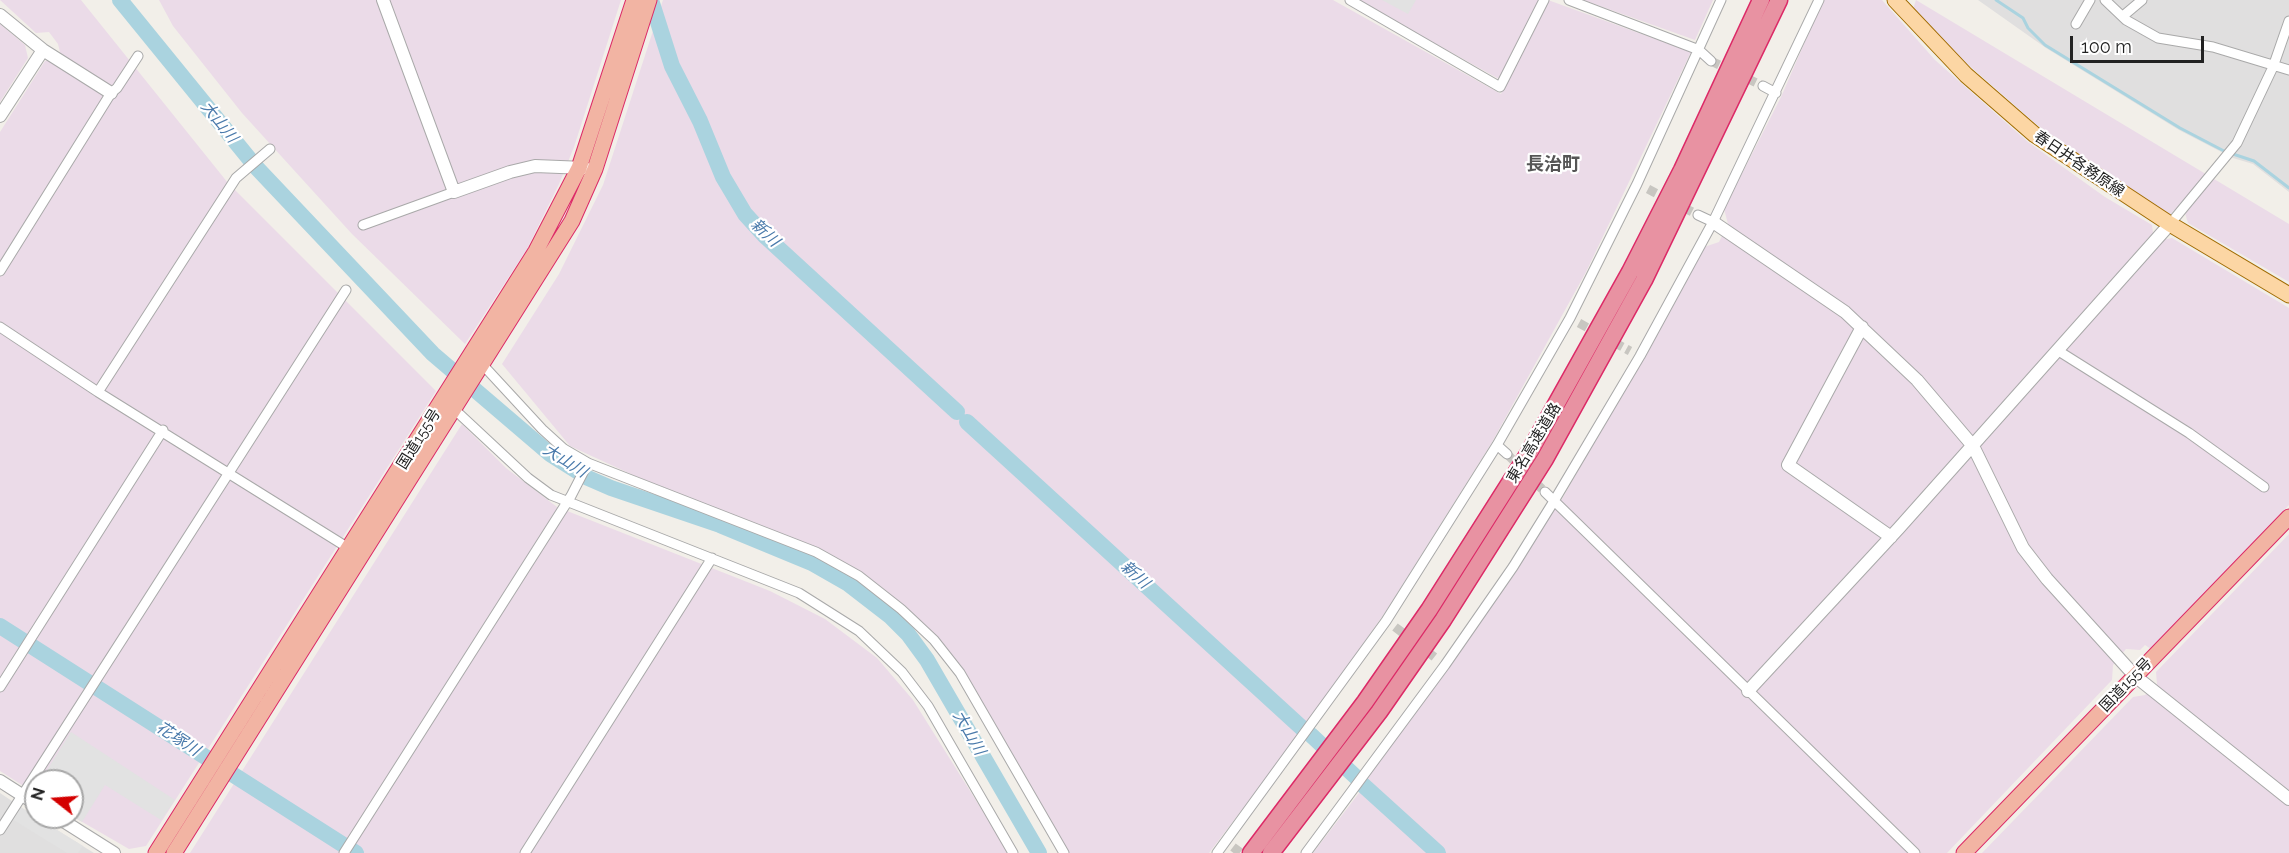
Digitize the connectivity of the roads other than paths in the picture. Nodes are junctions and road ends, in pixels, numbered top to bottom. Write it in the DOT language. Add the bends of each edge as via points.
graph roads {
  1 [pos="383,0"];
  2 [pos="634,0"];
  3 [pos="649,0"];
  4 [pos="1350,0"];
  5 [pos="1544,0"];
  6 [pos="1569,0"];
  7 [pos="1721,0"];
  8 [pos="1761,0"];
  9 [pos="1779,0"];
  10 [pos="1819,0"];
  11 [pos="1895,0"];
  12 [pos="2090,0"];
  13 [pos="2105,0"];
  14 [pos="2142,0"];
  15 [pos="0,15"];
  16 [pos="2123,16"];
  17 [pos="2289,21"];
  18 [pos="2076,24"];
  19 [pos="43,50"];
  20 [pos="1699,50"];
  21 [pos="138,56"];
  22 [pos="1711,61"];
  23 [pos="2272,67"];
  24 [pos="2289,70"];
  25 [pos="1763,86"];
  26 [pos="111,93"];
  27 [pos="1776,93"];
  28 [pos="0,116"];
  29 [pos="268,151"];
  30 [pos="579,168"];
  31 [pos="595,169"];
  32 [pos="1637,184"];
  33 [pos="1648,189"];
  34 [pos="454,192"];
  35 [pos="1698,214"];
  36 [pos="1713,222"];
  37 [pos="2170,224"];
  38 [pos="363,225"];
  39 [pos="0,271"];
  40 [pos="346,290"];
  41 [pos="2289,295"];
  42 [pos="1569,318"];
  43 [pos="1579,323"];
  44 [pos="0,327"];
  45 [pos="1862,327"];
  46 [pos="2057,350"];
  47 [pos="1630,351"];
  48 [pos="1640,356"];
  49 [pos="478,359"];
  50 [pos="98,392"];
  51 [pos="450,403"];
  52 [pos="163,430"];
  53 [pos="1497,446"];
  54 [pos="1973,446"];
  55 [pos="1506,454"];
  56 [pos="587,465"];
  57 [pos="230,472"];
  58 [pos="2264,487"];
  59 [pos="1545,492"];
  60 [pos="569,499"];
  61 [pos="1554,501"];
  62 [pos="2289,517"];
  63 [pos="1891,537"];
  64 [pos="350,549"];
  65 [pos="712,558"];
  66 [pos="1386,621"];
  67 [pos="1395,627"];
  68 [pos="2135,676"];
  69 [pos="0,687"];
  70 [pos="1748,691"];
  71 [pos="1342,747"];
  72 [pos="1326,768"];
  73 [pos="0,781"];
  74 [pos="22,796"];
  75 [pos="2289,799"];
  76 [pos="76,829"];
  77 [pos="0,830"];
  78 [pos="114,853"];
  79 [pos="156,853"];
  80 [pos="174,853"];
  81 [pos="344,853"];
  82 [pos="525,853"];
  83 [pos="1013,853"];
  84 [pos="1064,853"];
  85 [pos="1217,853"];
  86 [pos="1251,853"];
  87 [pos="1271,853"];
  88 [pos="1306,853"];
  89 [pos="1915,853"];
  90 [pos="1964,853"];
  1 -- 34 [label="street"];
  2 -- 30 [label="highway, 国道155号"];
  3 -- 31 [label="highway, 国道155号"];
  4 -- 5 [label="street" via="1500,87"];
  6 -- 20 [label="street"];
  7 -- 20 [label="street"];
  8 -- 71 [label="highway, 東名高速道路" via="1682,170 1573,377 1482,529"];
  9 -- 71 [label="highway, 東名高速道路" via="1696,178 1588,383 1491,546 1379,712"];
  10 -- 27 [label="street"];
  11 -- 37 [label="main road, 春日井各務原線" via="1966,75 2034,135"];
  12 -- 18 [label="street"];
  13 -- 16 [label="street"];
  14 -- 16 [label="street"];
  15 -- 19 [label="street"];
  16 -- 23 [label="street" via="2158,38 2213,47"];
  17 -- 23 [label="street"];
  19 -- 26 [label="street"];
  19 -- 28 [label="street"];
  20 -- 22 [label="street"];
  20 -- 32 [label="street"];
  21 -- 26 [label="street"];
  23 -- 24 [label="street"];
  23 -- 37 [label="street" via="2237,143"];
  25 -- 27 [label="street"];
  26 -- 39 [label="street"];
  27 -- 36 [label="street"];
  29 -- 50 [label="street" via="239,175"];
  30 -- 31 [label="street"];
  30 -- 34 [label="street" via="526,168"];
  30 -- 49 [label="highway, 国道155号"];
  31 -- 49 [label="highway, 国道155号" via="573,221"];
  32 -- 33 [label="street"];
  32 -- 42 [label="street"];
  34 -- 38 [label="street"];
  35 -- 36 [label="street"];
  36 -- 45 [label="street"];
  36 -- 48 [label="street"];
  37 -- 41 [label="main road, 春日井各務原線"];
  37 -- 46 [label="street"];
  40 -- 57 [label="street"];
  42 -- 43 [label="street"];
  42 -- 53 [label="street"];
  44 -- 50 [label="street"];
  45 -- 54 [label="street" via="1917,380"];
  45 -- 63 [label="street" via="1788,465"];
  46 -- 54 [label="street"];
  46 -- 58 [label="street" via="2189,433"];
  47 -- 48 [label="street"];
  48 -- 61 [label="street"];
  49 -- 51 [label="highway, 国道155号"];
  49 -- 56 [label="street" via="542,429"];
  50 -- 52 [label="street"];
  51 -- 60 [label="street" via="528,478 551,495"];
  51 -- 64 [label="highway, 国道155号"];
  51 -- 80 [label="highway, 国道155号"];
  52 -- 57 [label="street"];
  52 -- 69 [label="street"];
  53 -- 55 [label="street"];
  53 -- 66 [label="street"];
  54 -- 63 [label="street"];
  54 -- 68 [label="street" via="2023,548"];
  56 -- 60 [label="street"];
  56 -- 84 [label="street" via="816,552 859,576 902,609 960,673"];
  57 -- 64 [label="street"];
  57 -- 74 [label="street"];
  59 -- 61 [label="street"];
  60 -- 65 [label="street"];
  60 -- 81 [label="street"];
  61 -- 70 [label="street"];
  61 -- 88 [label="street" via="1513,567"];
  62 -- 68 [label="highway, 国道155号"];
  63 -- 70 [label="street"];
  64 -- 79 [label="highway, 国道155号"];
  65 -- 82 [label="street"];
  65 -- 83 [label="street" via="799,593 880,649 928,706"];
  66 -- 67 [label="street"];
  66 -- 85 [label="street" via="1229,844"];
  68 -- 75 [label="street"];
  68 -- 90 [label="highway, 国道155号"];
  70 -- 89 [label="street"];
  71 -- 72 [label="highway, 東名高速道路"];
  72 -- 86 [label="highway, 東名高速道路"];
  72 -- 87 [label="highway, 東名高速道路"];
  73 -- 74 [label="street"];
  74 -- 77 [label="street"];
  76 -- 78 [label="street"];
}
